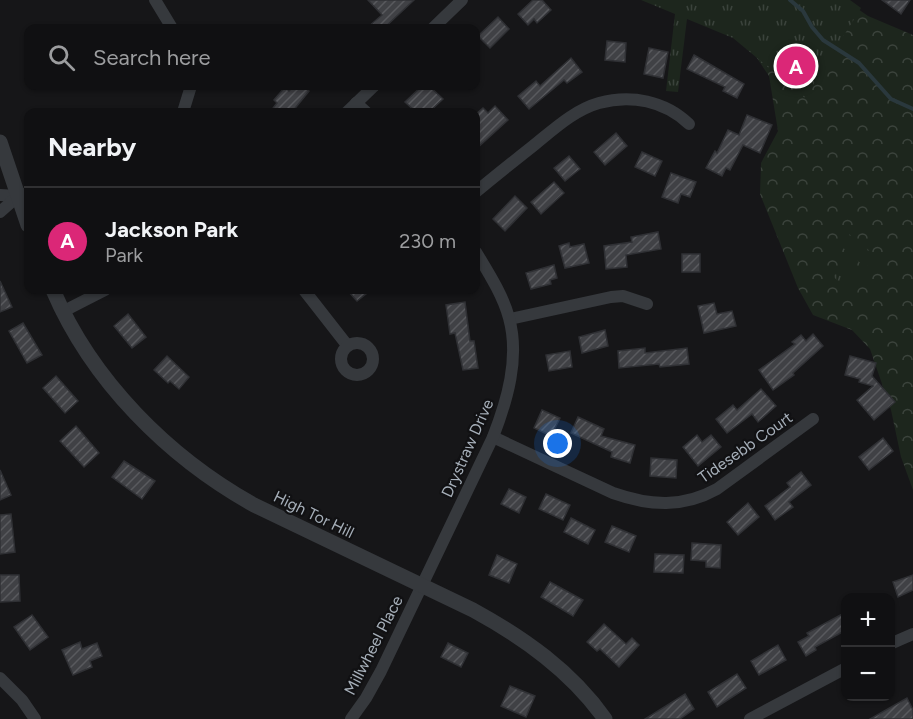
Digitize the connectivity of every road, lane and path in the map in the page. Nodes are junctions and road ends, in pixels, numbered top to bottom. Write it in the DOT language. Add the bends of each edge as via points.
graph roads {
  1 [pos="155,0"];
  2 [pos="462,0"];
  3 [pos="170,24"];
  4 [pos="437,24"];
  5 [pos="190,90"];
  6 [pos="370,90"];
  7 [pos="356,103"];
  8 [pos="185,108"];
  9 [pos="350,108"];
  10 [pos="362,108"];
  11 [pos="689,124"];
  12 [pos="0,142"];
  13 [pos="480,189"];
  14 [pos="23,194"];
  15 [pos="0,195"];
  16 [pos="0,212"];
  17 [pos="480,259"];
  18 [pos="55,294"];
  19 [pos="97,294"];
  20 [pos="307,294"];
  21 [pos="647,304"];
  22 [pos="62,312"];
  23 [pos="510,319"];
  24 [pos="347,345"];
  25 [pos="813,419"];
  26 [pos="493,437"];
  27 [pos="422,586"];
  28 [pos="913,634"];
  29 [pos="895,642"];
  30 [pos="841,671"];
  31 [pos="0,678"];
  32 [pos="35,719"];
  33 [pos="351,719"];
  34 [pos="605,719"];
  35 [pos="750,719"];
  1 -- 3 [label="street"];
  2 -- 4 [label="street"];
  5 -- 8 [label="street"];
  6 -- 7 [label="street"];
  7 -- 9 [label="street"];
  7 -- 10 [label="street"];
  11 -- 13 [label="street" via="677,113 653,103 598,103 561,124"];
  12 -- 14 [label="street"];
  14 -- 15 [label="street"];
  14 -- 16 [label="street"];
  17 -- 23 [label="street, Drystraw Drive"];
  18 -- 22 [label="street, High Tor Hill"];
  19 -- 22 [label="street"];
  20 -- 24 [label="street"];
  21 -- 23 [label="street" via="623,296 611,297"];
  22 -- 27 [label="street, High Tor Hill" via="110,384 159,436 198,469 255,505"];
  23 -- 26 [label="street, Drystraw Drive" via="510,382"];
  25 -- 26 [label="street, Tidesebb Court" via="717,489 672,504 634,500"];
  26 -- 27 [label="street, Drystraw Drive"];
  27 -- 33 [label="street, Millwheel Place" via="381,671"];
  27 -- 34 [label="street, High Tor Hill" via="474,610 536,648 559,667"];
  28 -- 29 [label="street"];
  30 -- 35 [label="street"];
  31 -- 32 [label="street"];
}
